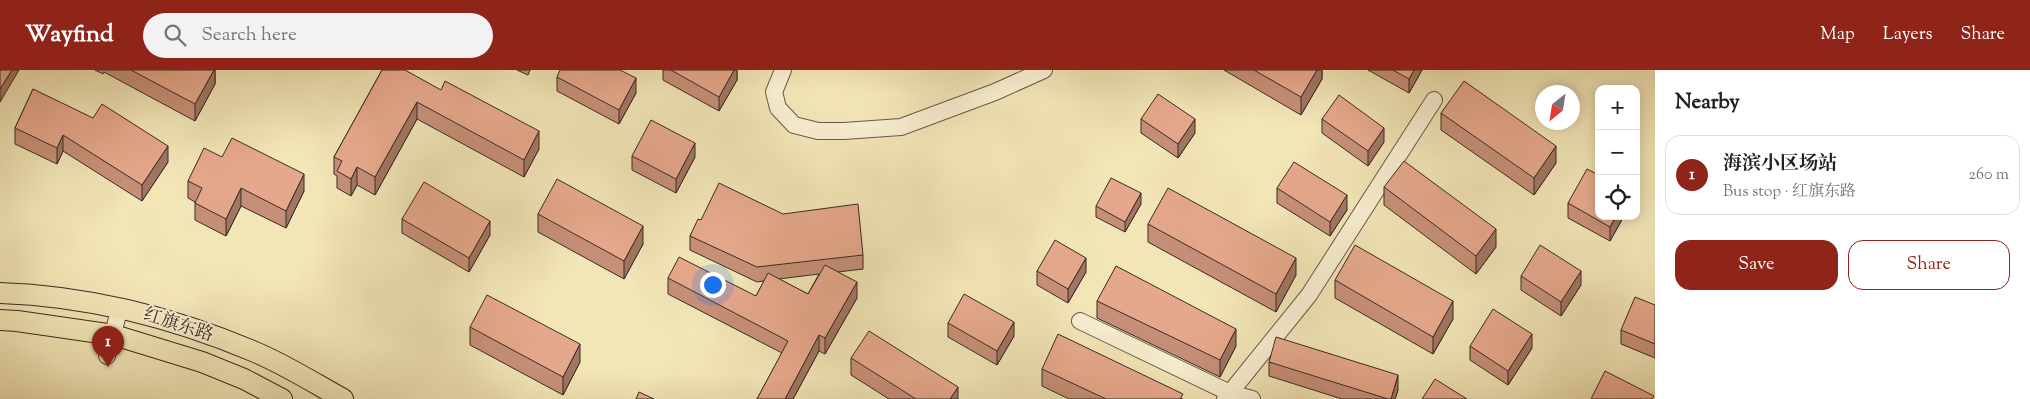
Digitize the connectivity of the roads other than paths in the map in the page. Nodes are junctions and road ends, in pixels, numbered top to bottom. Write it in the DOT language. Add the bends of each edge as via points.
graph roads {
  1 [pos="783,70"];
  2 [pos="1044,70"];
  3 [pos="1434,100"];
  4 [pos="0,293"];
  5 [pos="120,307"];
  6 [pos="0,320"];
  7 [pos="1080,321"];
  8 [pos="114,336"];
  9 [pos="107,356"];
  10 [pos="1227,396"];
  11 [pos="282,399"];
  12 [pos="343,399"];
  13 [pos="1252,399"];
  1 -- 2 [label="street" via="774,92 778,108 794,125 818,131 901,127"];
  3 -- 10 [label="street" via="1309,295"];
  4 -- 5 [label="main road, 红旗东路"];
  5 -- 8 [label="street"];
  5 -- 12 [label="main road, 红旗东路" via="256,352"];
  6 -- 8 [label="main road, 红旗东路"];
  7 -- 10 [label="street"];
  8 -- 9 [label="street"];
  8 -- 11 [label="main road, 红旗东路" via="202,362"];
  10 -- 13 [label="street"];
}
